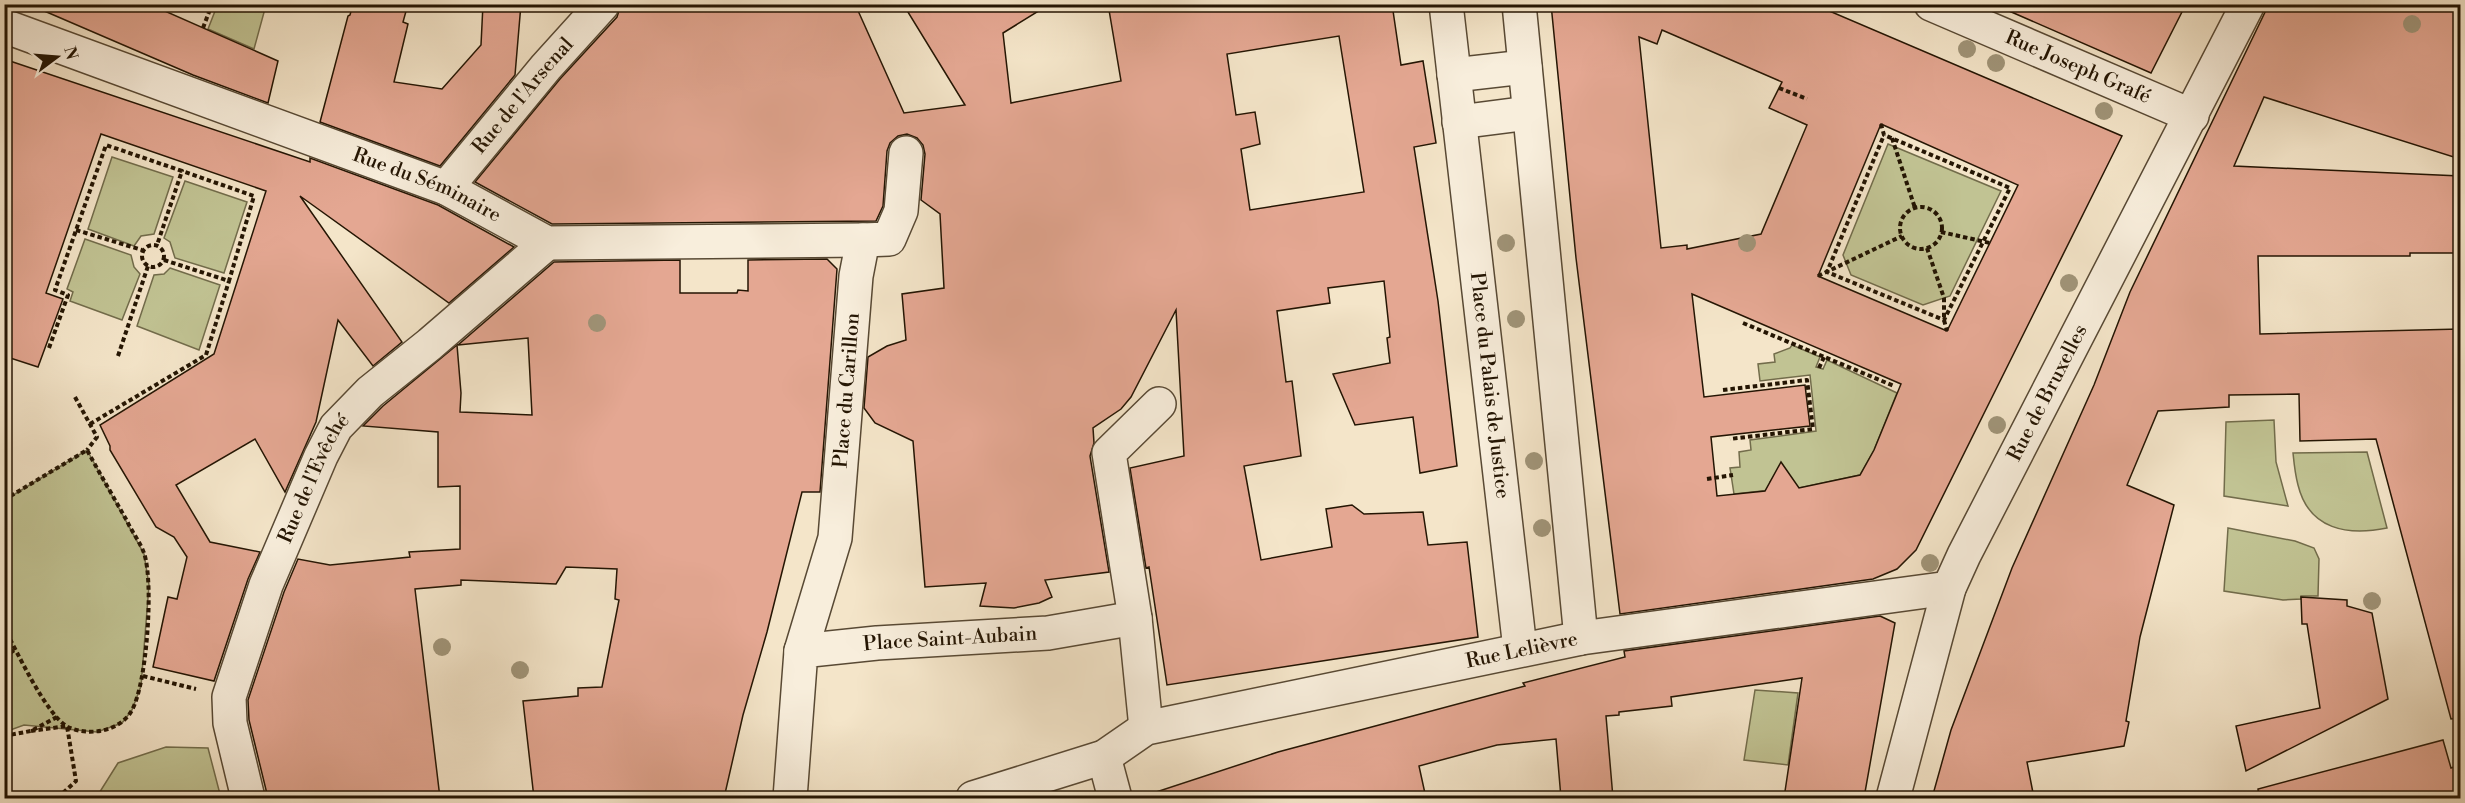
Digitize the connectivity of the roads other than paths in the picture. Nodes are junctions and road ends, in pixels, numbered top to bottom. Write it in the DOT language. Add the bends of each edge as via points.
graph roads {
  1 [pos="603,4"];
  2 [pos="1446,4"];
  3 [pos="1519,4"];
  4 [pos="1931,4"];
  5 [pos="2248,4"];
  6 [pos="4,26"];
  7 [pos="1525,67"];
  8 [pos="1454,75"];
  9 [pos="1529,113"];
  10 [pos="2192,116"];
  11 [pos="1459,122"];
  12 [pos="906,153"];
  13 [pos="446,188"];
  14 [pos="863,240"];
  15 [pos="547,243"];
  16 [pos="1159,404"];
  17 [pos="1949,588"];
  18 [pos="1135,618"];
  19 [pos="1581,638"];
  20 [pos="1520,649"];
  21 [pos="801,651"];
  22 [pos="1146,728"];
  23 [pos="1104,757"];
  24 [pos="248,798"];
  25 [pos="790,798"];
  26 [pos="973,798"];
  27 [pos="1115,798"];
  28 [pos="1893,798"];
  1 -- 13 [label="street, Rue de l'Arsenal"];
  2 -- 8 [label="street, Place du Palais de Justice"];
  3 -- 7 [label="street"];
  4 -- 10 [label="street, Rue Joseph Grafé"];
  5 -- 10 [label="street, Rue de Bruxelles"];
  6 -- 13 [label="street, Rue du Séminaire"];
  7 -- 8 [label="street"];
  7 -- 9 [label="street"];
  8 -- 11 [label="street, Place du Palais de Justice"];
  9 -- 11 [label="street"];
  9 -- 19 [label="street"];
  10 -- 17 [label="street, Rue de Bruxelles" via="2139,212"];
  11 -- 20 [label="street, Place du Palais de Justice"];
  12 -- 14 [label="street" via="901,211 889,239"];
  13 -- 15 [label="street, Rue du Séminaire"];
  14 -- 15 [label="street, Rue du Séminaire"];
  14 -- 21 [label="street, Place du Carillon" via="856,276 835,538"];
  15 -- 24 [label="street, Rue de l'Evêché" via="370,392 336,427 266,585 229,697 230,723"];
  16 -- 18 [label="street" via="1109,453"];
  17 -- 19 [label="street, Rue Lelièvre"];
  17 -- 28 [label="street, Rue de Bruxelles"];
  18 -- 21 [label="street, Place Saint-Aubain" via="1048,633"];
  18 -- 22 [label="street"];
  19 -- 20 [label="street, Rue Lelièvre"];
  20 -- 22 [label="street, Rue Lelièvre"];
  21 -- 25 [label="street"];
  22 -- 23 [label="street, Rue Lelièvre"];
  23 -- 26 [label="street, Rue Lelièvre"];
  23 -- 27 [label="street"];
}
